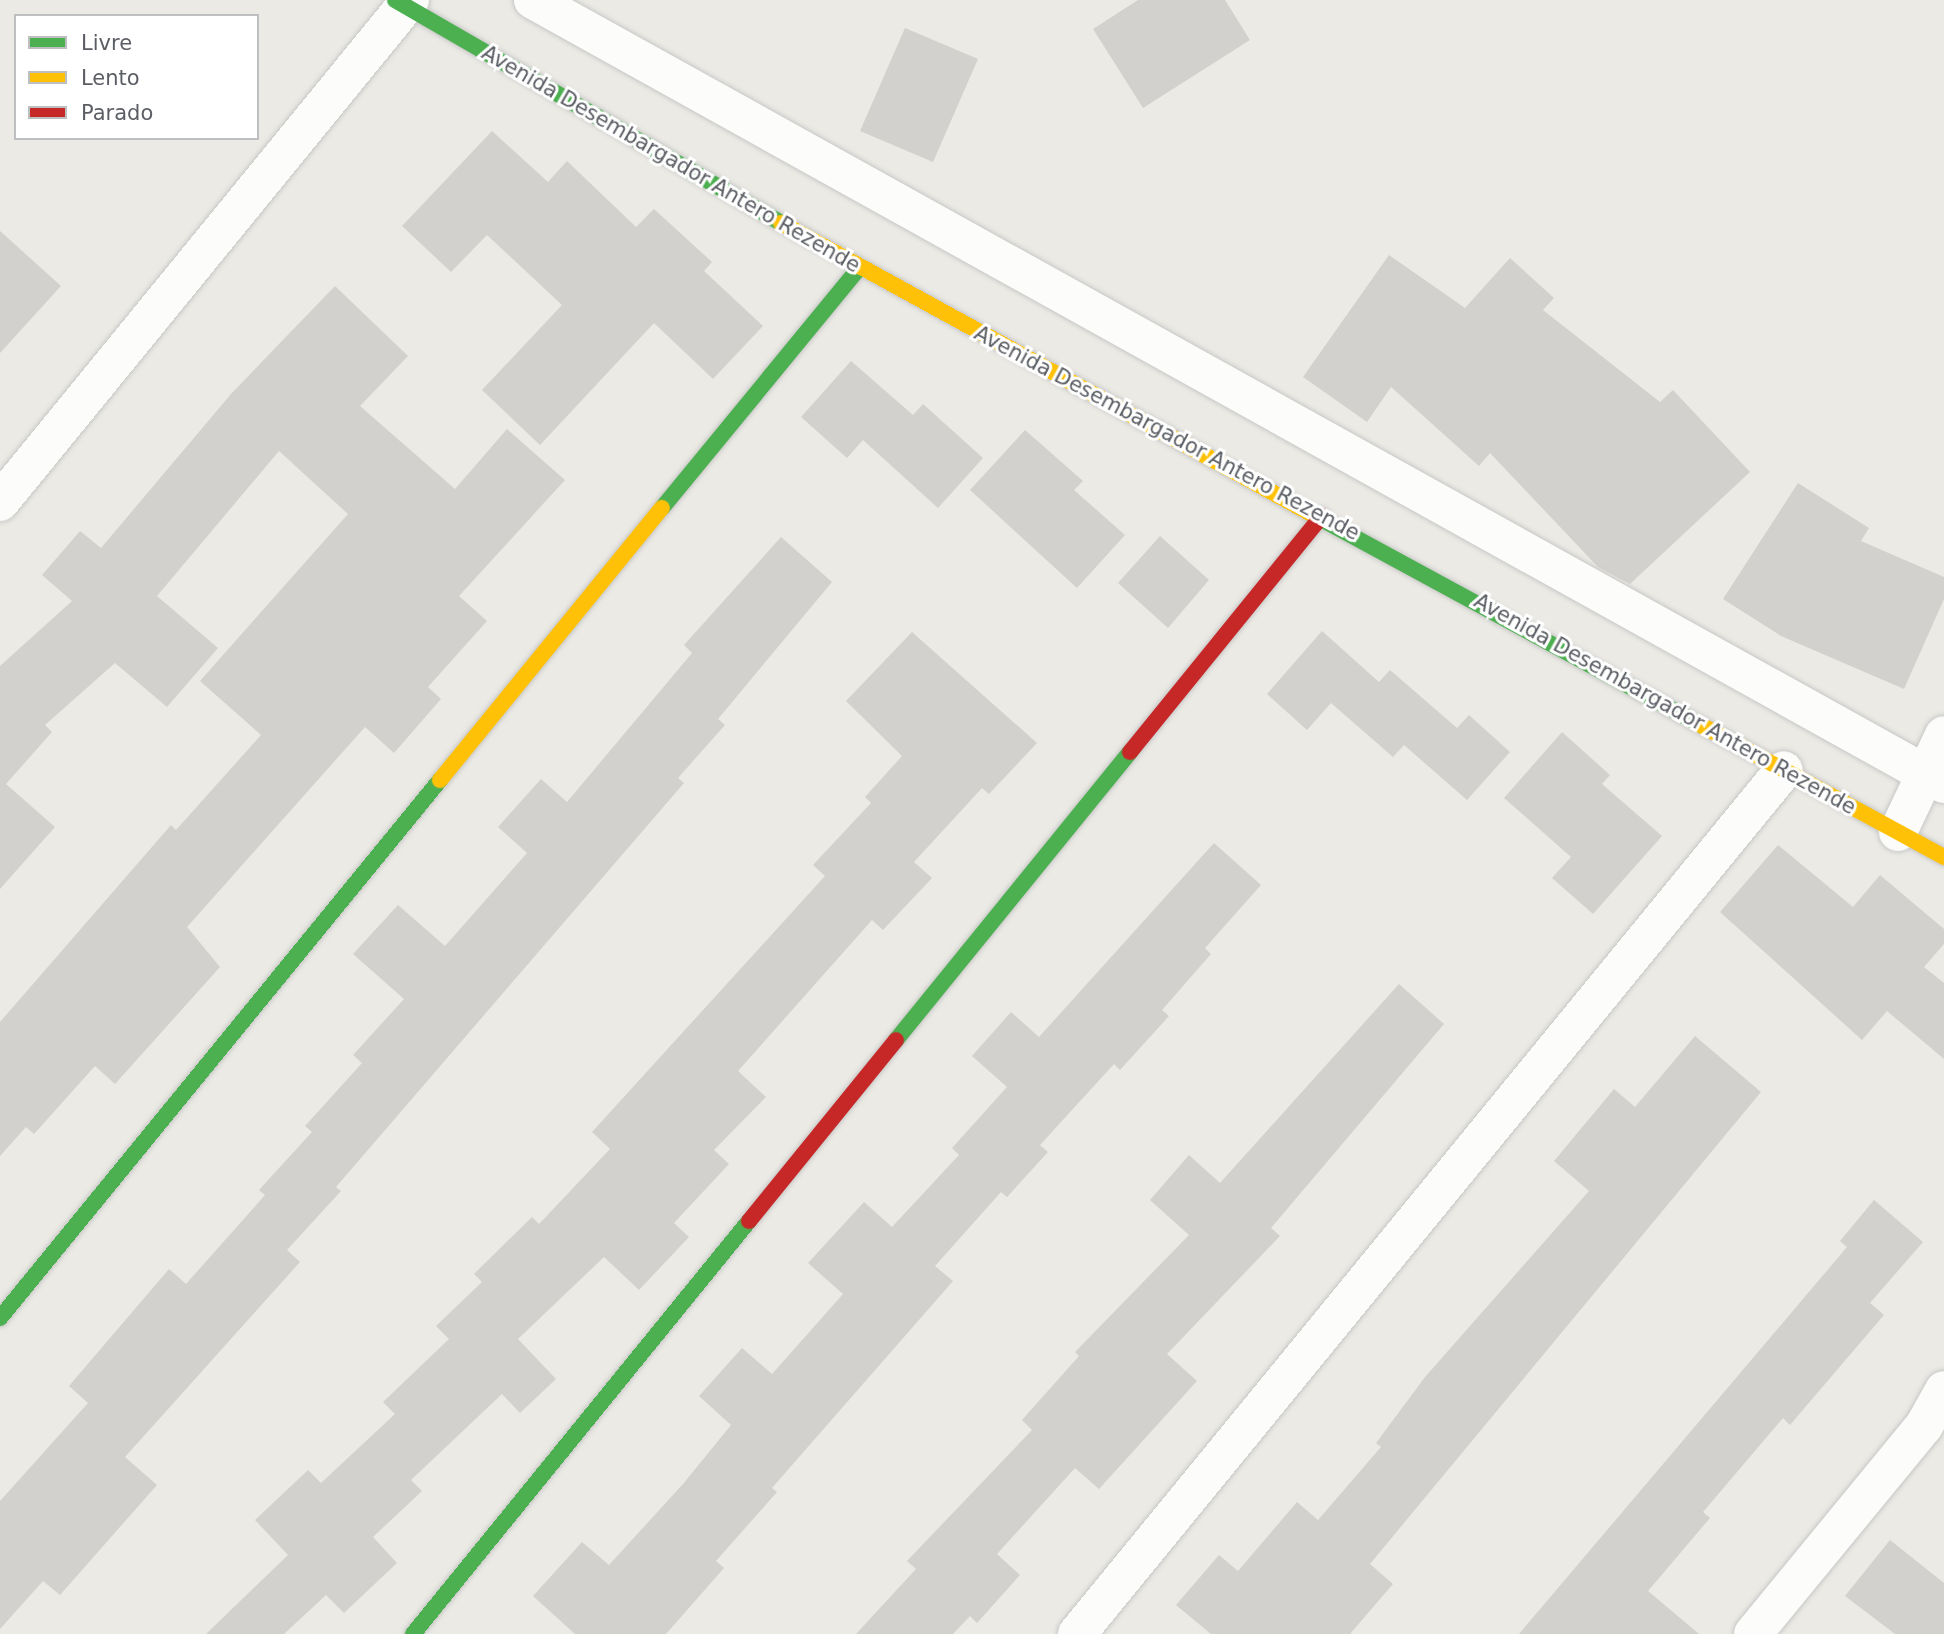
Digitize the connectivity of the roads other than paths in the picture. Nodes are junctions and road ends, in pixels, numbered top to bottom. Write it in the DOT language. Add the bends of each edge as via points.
graph roads {
  1 [pos="533,0"];
  2 [pos="404,2"];
  3 [pos="859,268"];
  4 [pos="0,502"];
  5 [pos="1322,516"];
  6 [pos="1944,734"];
  7 [pos="1784,770"];
  8 [pos="1935,779"];
  9 [pos="1898,832"];
  10 [pos="1944,857"];
  11 [pos="0,1318"];
  12 [pos="1944,1390"];
  13 [pos="1934,1431"];
  14 [pos="413,1634"];
  15 [pos="1077,1634"];
  16 [pos="1753,1634"];
  1 -- 8 [label="street"];
  2 -- 3 [label="street, Avenida Desembargador Antero Rezende"];
  2 -- 4 [label="street"];
  3 -- 5 [label="street, Avenida Desembargador Antero Rezende"];
  3 -- 11 [label="street"];
  5 -- 7 [label="street, Avenida Desembargador Antero Rezende"];
  5 -- 14 [label="street"];
  6 -- 8 [label="street"];
  7 -- 9 [label="street, Avenida Desembargador Antero Rezende"];
  7 -- 15 [label="street"];
  8 -- 9 [label="street"];
  9 -- 10 [label="street, Avenida Desembargador Antero Rezende"];
  12 -- 13 [label="street"];
  13 -- 16 [label="street"];
}
